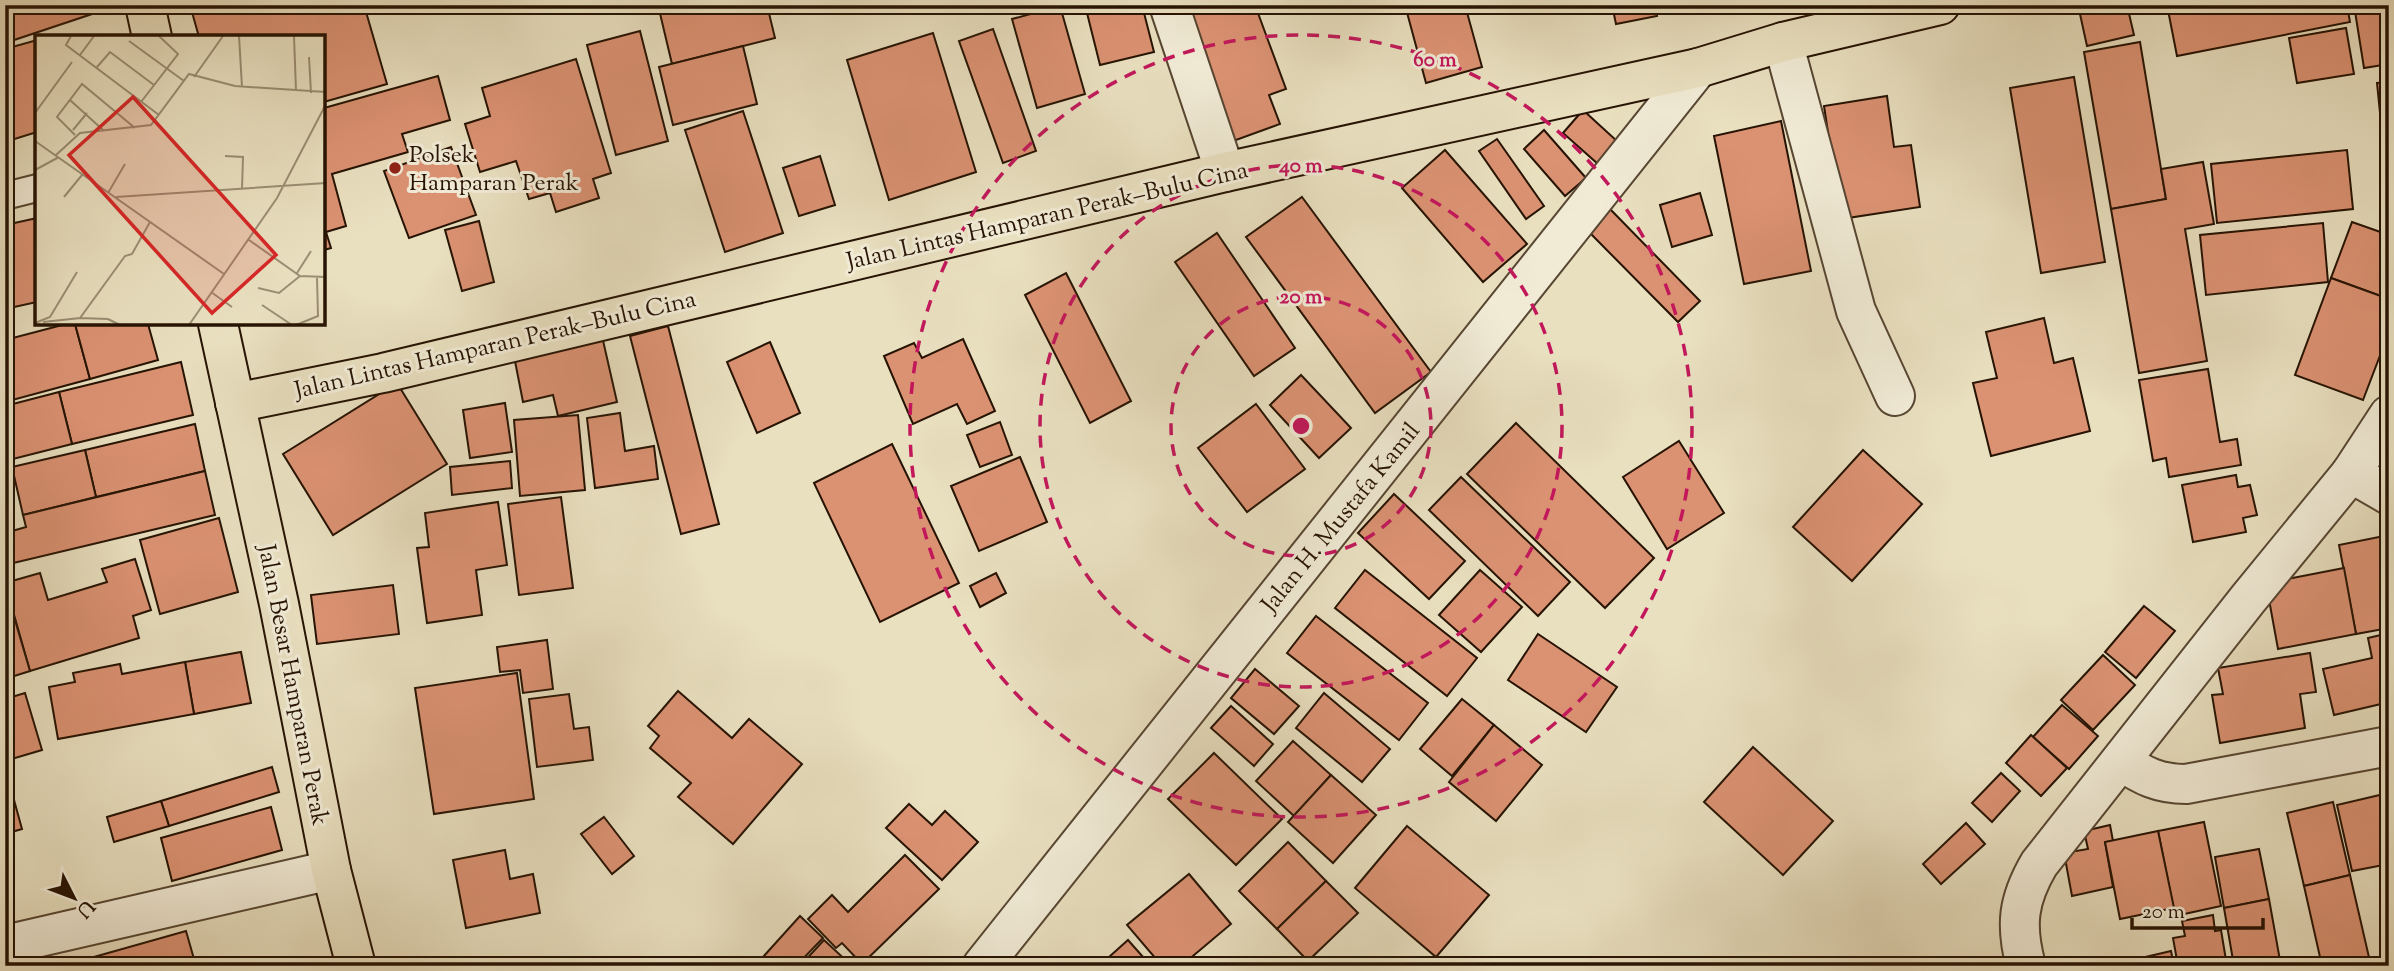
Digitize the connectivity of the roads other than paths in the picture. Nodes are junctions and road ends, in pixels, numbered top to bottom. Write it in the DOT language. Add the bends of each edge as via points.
graph roads {
  1 [pos="145,5"];
  2 [pos="1169,5"];
  3 [pos="1940,5"];
  4 [pos="152,35"];
  5 [pos="1783,42"];
  6 [pos="1698,68"];
  7 [pos="1225,172"];
  8 [pos="35,188"];
  9 [pos="5,195"];
  10 [pos="218,326"];
  11 [pos="1895,396"];
  12 [pos="235,403"];
  13 [pos="2389,415"];
  14 [pos="2351,473"];
  15 [pos="2389,495"];
  16 [pos="2389,746"];
  17 [pos="2122,761"];
  18 [pos="331,870"];
  19 [pos="7,937"];
  20 [pos="356,966"];
  21 [pos="982,966"];
  22 [pos="2026,966"];
  1 -- 4 [label="main road"];
  2 -- 7 [label="street"];
  3 -- 5 [label="main road, Jalan Lintas Hamparan Perak–Bulu Cina"];
  5 -- 6 [label="main road, Jalan Lintas Hamparan Perak–Bulu Cina"];
  5 -- 11 [label="street" via="1856,311"];
  6 -- 7 [label="main road, Jalan Lintas Hamparan Perak–Bulu Cina"];
  6 -- 21 [label="street, Jalan H. Mustafa Kamil"];
  7 -- 12 [label="main road, Jalan Lintas Hamparan Perak–Bulu Cina" via="397,370"];
  8 -- 9 [label="lane"];
  10 -- 12 [label="main road, Jalan Besar Hamparan Perak"];
  12 -- 18 [label="main road, Jalan Besar Hamparan Perak"];
  13 -- 14 [label="street"];
  14 -- 15 [label="street"];
  14 -- 17 [label="street"];
  16 -- 17 [label="street" via="2186,784 2157,782"];
  17 -- 22 [label="street" via="2026,886 2019,928"];
  18 -- 19 [label="street"];
  18 -- 20 [label="main road, Jalan Besar Hamparan Perak"];
}
